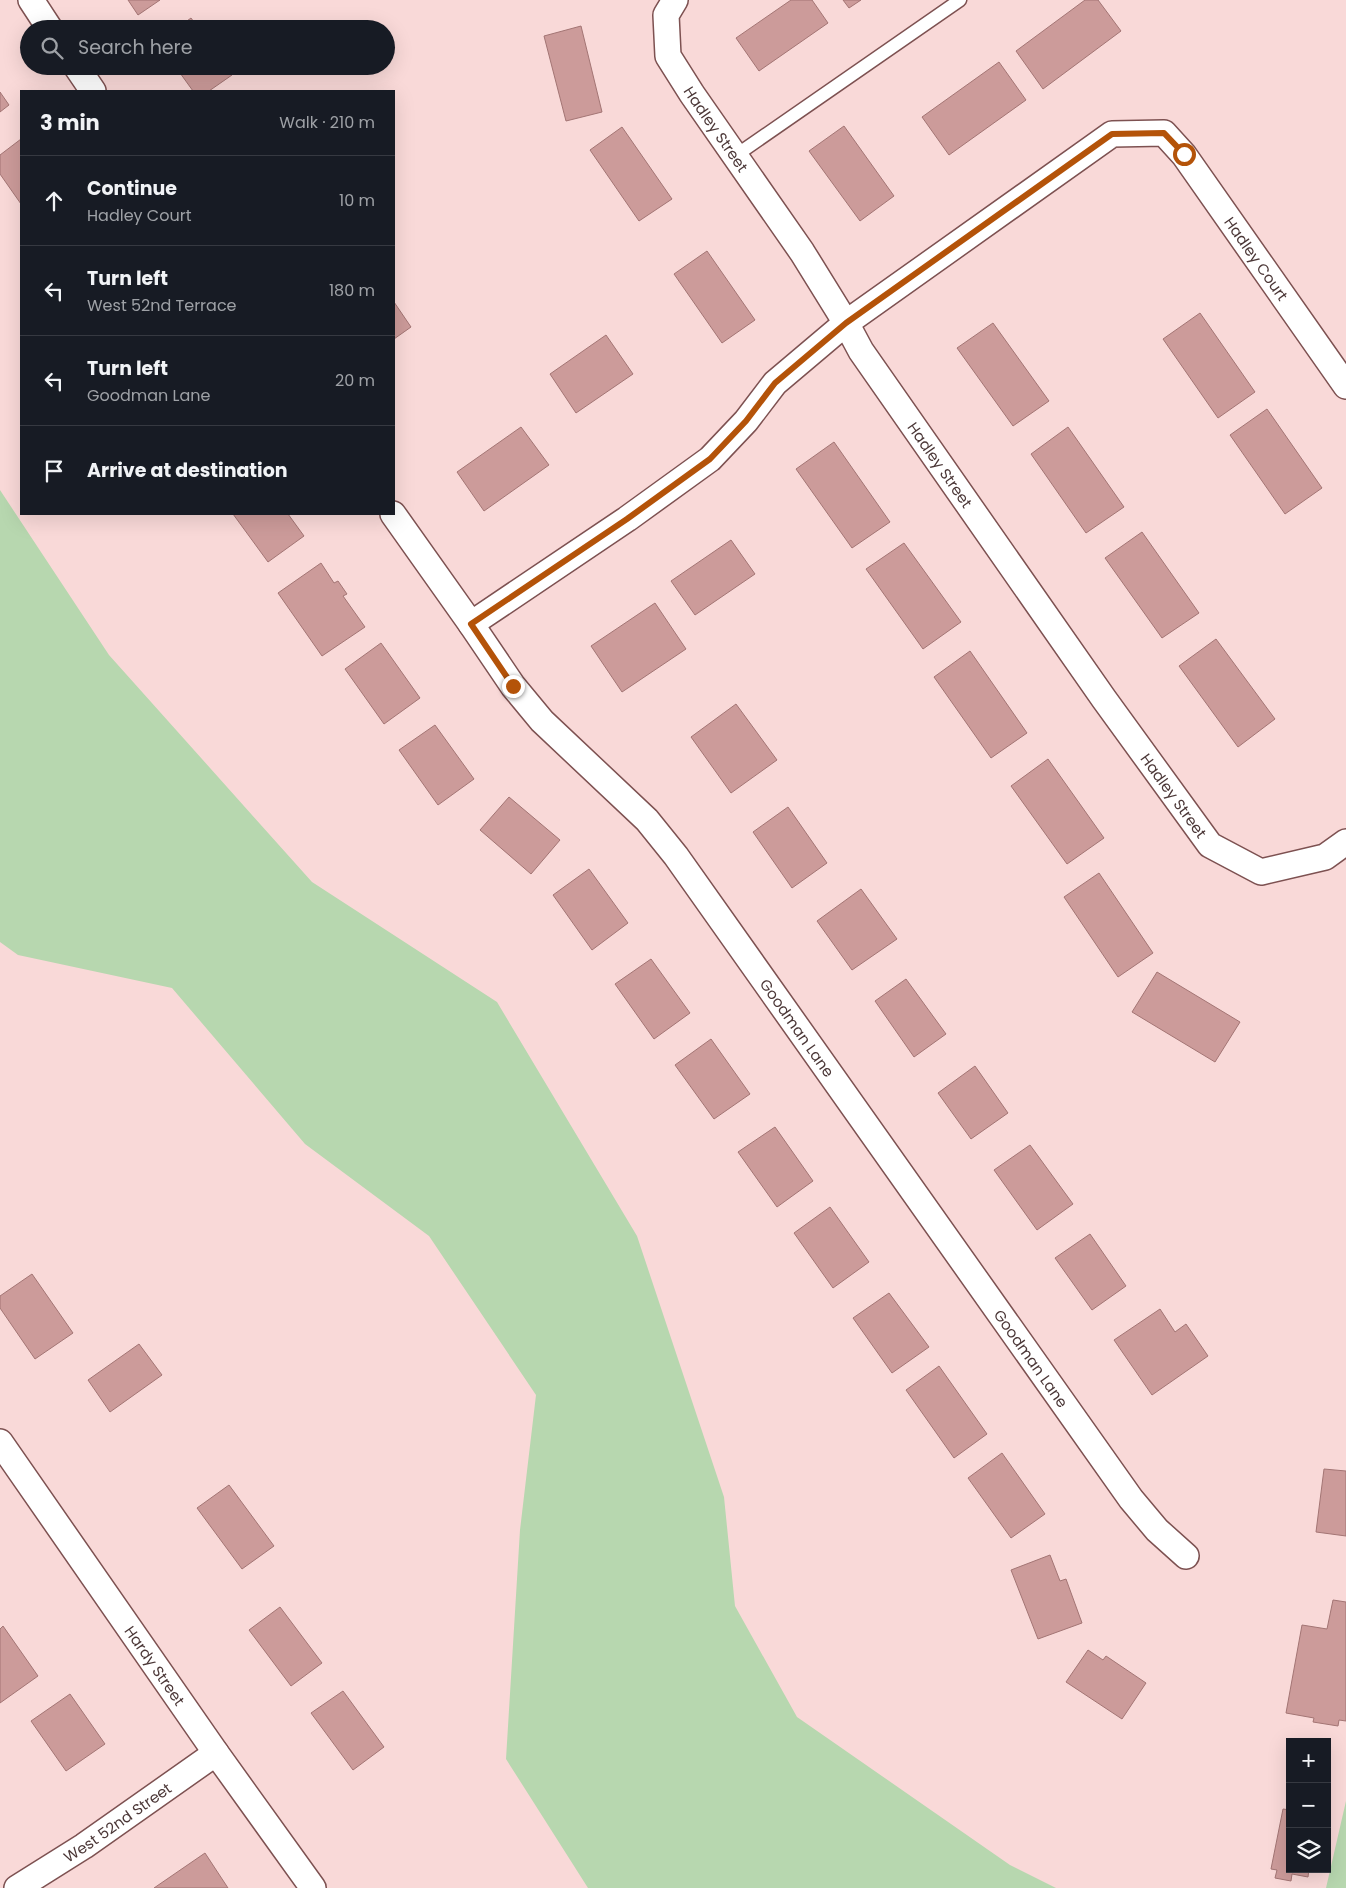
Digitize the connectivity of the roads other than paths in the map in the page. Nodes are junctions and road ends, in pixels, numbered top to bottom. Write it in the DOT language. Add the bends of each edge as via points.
graph roads {
  1 [pos="31,0"];
  2 [pos="960,0"];
  3 [pos="670,8"];
  4 [pos="44,20"];
  5 [pos="82,75"];
  6 [pos="92,90"];
  7 [pos="735,156"];
  8 [pos="846,323"];
  9 [pos="1346,386"];
  10 [pos="394,515"];
  11 [pos="471,624"];
  12 [pos="1346,842"];
  13 [pos="0,1442"];
  14 [pos="1186,1556"];
  15 [pos="216,1753"];
  16 [pos="17,1888"];
  17 [pos="313,1888"];
  1 -- 4 [label="street"];
  2 -- 7 [label="lane"];
  3 -- 7 [label="street, Hadley Street" via="668,56"];
  5 -- 6 [label="street"];
  7 -- 8 [label="street, Hadley Street" via="802,252"];
  8 -- 9 [label="street, Hadley Court" via="1112,134 1164,133 1184,154"];
  8 -- 11 [label="street" via="775,383 746,421 710,459"];
  8 -- 12 [label="street, Hadley Street" via="860,351 1210,845 1261,872 1324,857"];
  10 -- 11 [label="street, Goodman Lane"];
  11 -- 14 [label="street, Goodman Lane" via="513,686 542,721 647,820 676,856 1131,1499 1157,1530"];
  13 -- 15 [label="street, Hardy Street"];
  15 -- 16 [label="street, West 52nd Street" via="84,1846"];
  15 -- 17 [label="street, Hardy Street"];
}
